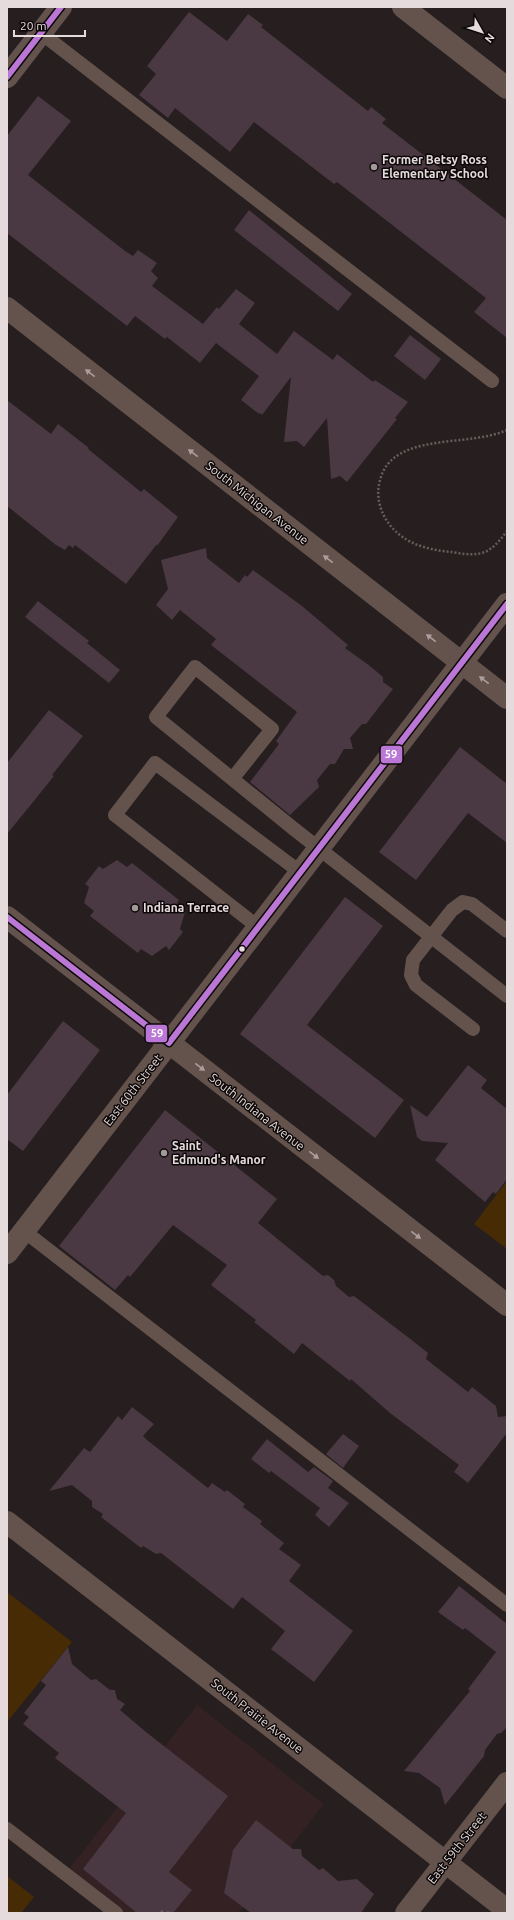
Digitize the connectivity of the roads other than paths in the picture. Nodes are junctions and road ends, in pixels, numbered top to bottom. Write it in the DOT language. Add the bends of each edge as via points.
graph roads {
  1 [pos="61,7"];
  2 [pos="403,7"];
  3 [pos="41,33"];
  4 [pos="7,77"];
  5 [pos="507,88"];
  6 [pos="7,308"];
  7 [pos="492,381"];
  8 [pos="507,604"];
  9 [pos="462,662"];
  10 [pos="507,698"];
  11 [pos="233,778"];
  12 [pos="319,848"];
  13 [pos="300,872"];
  14 [pos="7,917"];
  15 [pos="258,926"];
  16 [pos="507,930"];
  17 [pos="431,936"];
  18 [pos="507,996"];
  19 [pos="472,1029"];
  20 [pos="169,1043"];
  21 [pos="24,1231"];
  22 [pos="7,1253"];
  23 [pos="507,1305"];
  24 [pos="7,1522"];
  25 [pos="507,1605"];
  26 [pos="507,1783"];
  27 [pos="7,1829"];
  28 [pos="445,1862"];
  29 [pos="507,1910"];
  30 [pos="116,1913"];
  31 [pos="406,1913"];
  1 -- 3 [label="street"];
  2 -- 5 [label="street"];
  3 -- 4 [label="street"];
  3 -- 7 [label="lane"];
  9 -- 6 [label="street, South Michigan Avenue, one-way"];
  8 -- 9 [label="street, East 60th Street"];
  10 -- 9 [label="street, South Michigan Avenue, one-way"];
  9 -- 12 [label="street, East 60th Street"];
  11 -- 11 [label="lane" via="156,717 195,668 272,729"];
  11 -- 12 [label="lane"];
  12 -- 13 [label="street, East 60th Street"];
  12 -- 17 [label="lane"];
  13 -- 15 [label="street, East 60th Street"];
  13 -- 15 [label="lane" via="156,763 114,814"];
  14 -- 20 [label="street, South Indiana Avenue"];
  15 -- 20 [label="street, East 60th Street"];
  16 -- 17 [label="lane" via="472,904 463,902 452,910"];
  17 -- 18 [label="lane"];
  17 -- 19 [label="lane" via="413,960 411,975 416,985"];
  20 -- 21 [label="street, East 60th Street"];
  20 -- 23 [label="street, South Indiana Avenue, one-way"];
  21 -- 22 [label="street, East 60th Street"];
  21 -- 25 [label="lane"];
  24 -- 28 [label="street, South Prairie Avenue"];
  26 -- 28 [label="street, East 59th Street"];
  27 -- 30 [label="lane"];
  28 -- 29 [label="street, South Prairie Avenue"];
  28 -- 31 [label="street, East 59th Street"];
}
